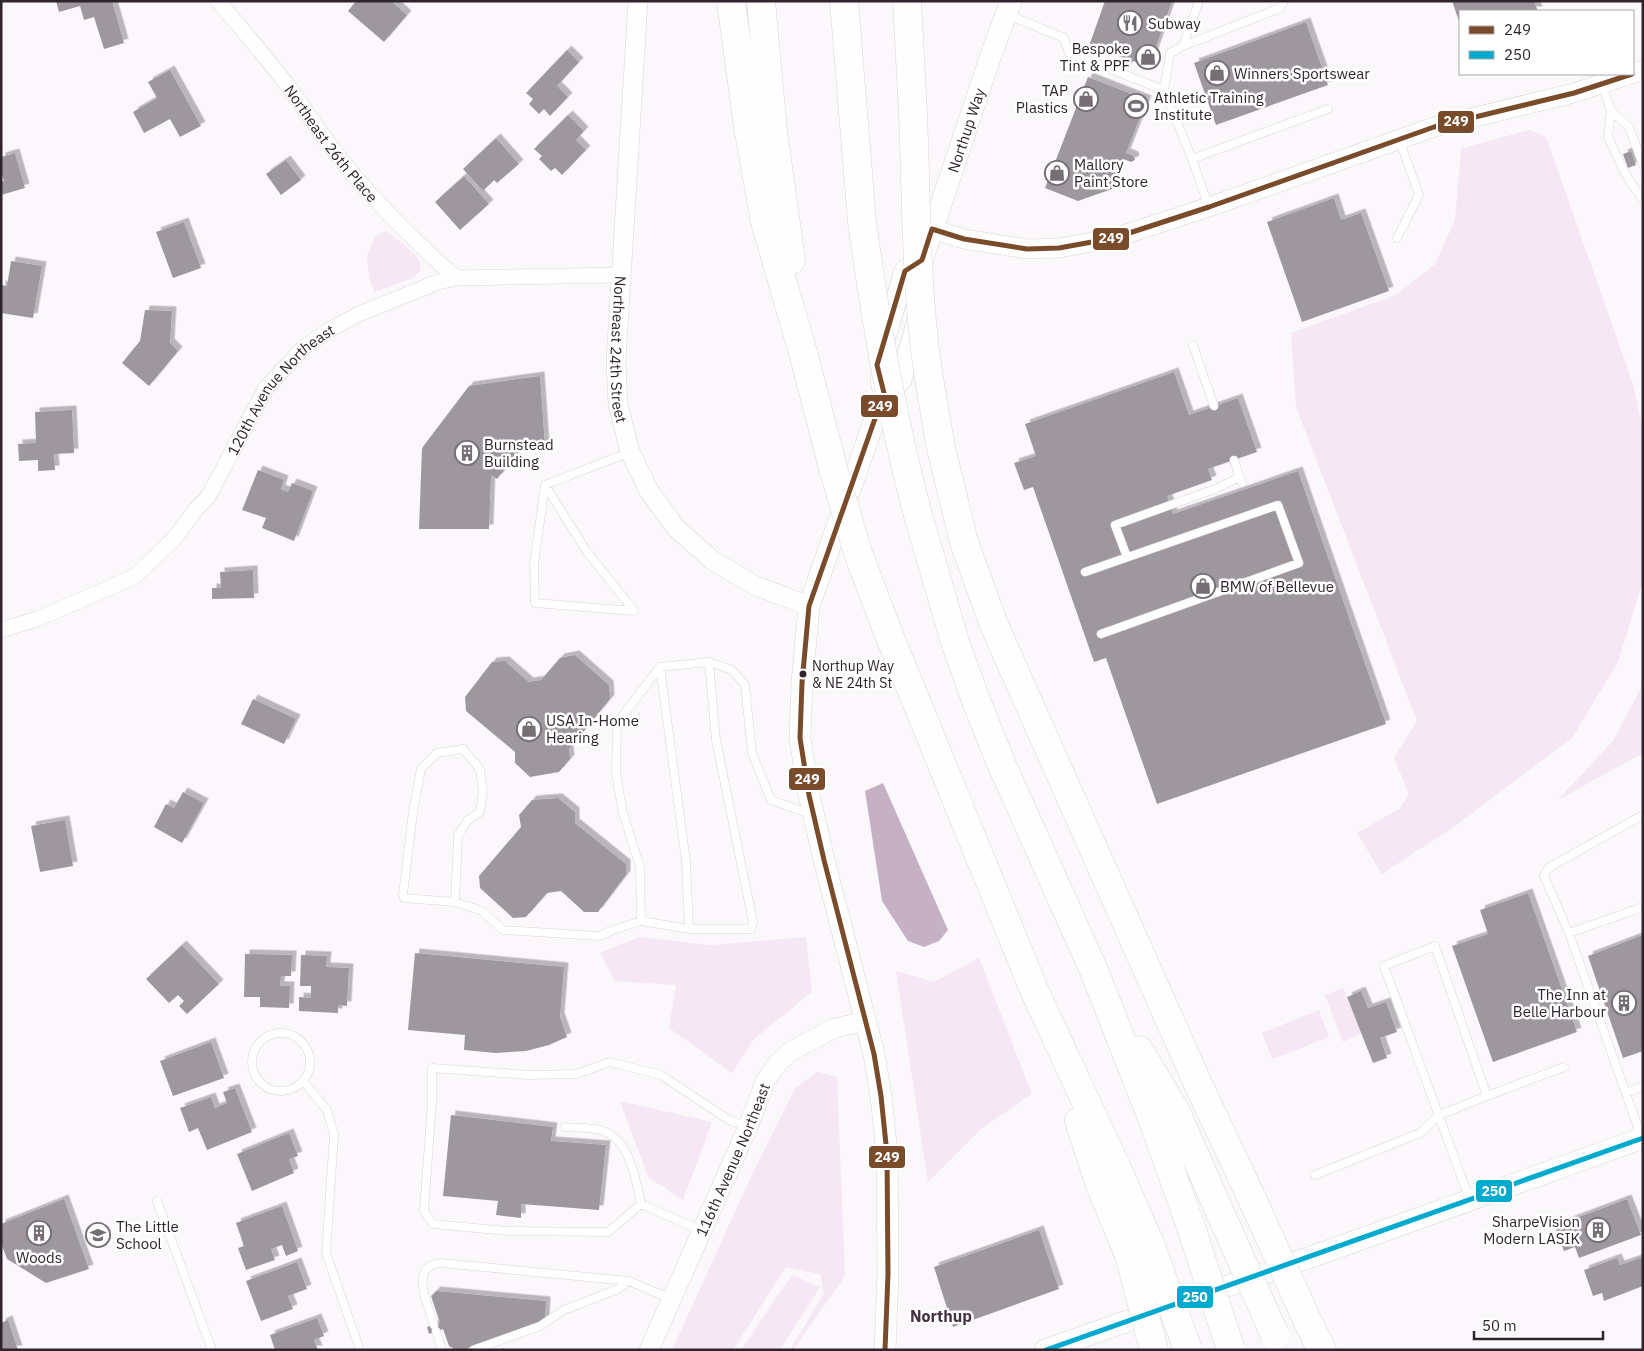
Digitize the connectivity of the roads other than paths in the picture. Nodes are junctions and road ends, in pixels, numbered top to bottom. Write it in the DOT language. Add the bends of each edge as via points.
graph roads {
  1 [pos="218,1"];
  2 [pos="638,1"];
  3 [pos="731,1"];
  4 [pos="761,1"];
  5 [pos="844,1"];
  6 [pos="861,1"];
  7 [pos="907,1"];
  8 [pos="1199,1"];
  9 [pos="1284,1"];
  10 [pos="1009,8"];
  11 [pos="1183,46"];
  12 [pos="1629,75"];
  13 [pos="851,83"];
  14 [pos="1602,85"];
  15 [pos="1164,90"];
  16 [pos="1328,109"];
  17 [pos="1611,111"];
  18 [pos="1399,139"];
  19 [pos="1192,158"];
  20 [pos="1643,165"];
  21 [pos="1643,199"];
  22 [pos="1209,207"];
  23 [pos="932,229"];
  24 [pos="1397,238"];
  25 [pos="622,275"];
  26 [pos="456,278"];
  27 [pos="1193,345"];
  28 [pos="804,356"];
  29 [pos="1214,406"];
  30 [pos="630,452"];
  31 [pos="1234,460"];
  32 [pos="545,486"];
  33 [pos="1127,557"];
  34 [pos="1085,572"];
  35 [pos="809,606"];
  36 [pos="1,630"];
  37 [pos="1101,634"];
  38 [pos="709,662"];
  39 [pos="660,667"];
  40 [pos="1643,815"];
  41 [pos="814,816"];
  42 [pos="455,902"];
  43 [pos="1643,907"];
  44 [pos="641,921"];
  45 [pos="689,928"];
  46 [pos="1569,933"];
  47 [pos="866,1021"];
  48 [pos="1564,1067"];
  49 [pos="303,1081"];
  50 [pos="1643,1086"];
  51 [pos="1626,1093"];
  52 [pos="1487,1096"];
  53 [pos="1439,1115"];
  54 [pos="1165,1119"];
  55 [pos="565,1127"];
  56 [pos="748,1127"];
  57 [pos="1642,1138"];
  58 [pos="1315,1175"];
  59 [pos="1470,1200"];
  60 [pos="157,1201"];
  61 [pos="641,1204"];
  62 [pos="702,1230"];
  63 [pos="1140,1251"];
  64 [pos="629,1281"];
  65 [pos="671,1299"];
  66 [pos="885,1328"];
  67 [pos="1279,1342"];
  68 [pos="212,1350"];
  69 [pos="360,1350"];
  70 [pos="442,1350"];
  71 [pos="473,1350"];
  72 [pos="649,1350"];
  73 [pos="885,1350"];
  74 [pos="898,1350"];
  75 [pos="1045,1350"];
  76 [pos="1154,1350"];
  77 [pos="1188,1350"];
  78 [pos="1230,1350"];
  79 [pos="1322,1350"];
  1 -- 26 [label="street, Northeast 26th Place" via="372,196"];
  2 -- 25 [label="street, Northeast 24th Street"];
  3 -- 28 [label="highway" via="765,222"];
  4 -- 28 [label="highway" via="773,131"];
  5 -- 13 [label="highway"];
  6 -- 13 [label="highway"];
  7 -- 79 [label="highway, bridge" via="923,334 942,448 964,542 994,625 1040,731"];
  8 -- 11 [label="lane"];
  9 -- 11 [label="lane" via="1280,8"];
  10 -- 15 [label="lane" via="1064,38 1069,54"];
  10 -- 23 [label="main road, Northup Way"];
  11 -- 15 [label="lane" via="1170,53"];
  12 -- 14 [label="street"];
  13 -- 54 [label="highway, bridge" via="862,222 875,317 903,459 955,642 1001,763 1094,973"];
  14 -- 17 [label="lane"];
  14 -- 18 [label="street" via="1434,127"];
  15 -- 19 [label="lane"];
  16 -- 19 [label="lane"];
  17 -- 20 [label="lane" via="1629,127"];
  17 -- 21 [label="lane" via="1608,137 1632,185"];
  18 -- 22 [label="street"];
  18 -- 24 [label="lane" via="1420,195"];
  19 -- 22 [label="lane"];
  22 -- 23 [label="street" via="1114,238 1060,248 997,244 964,239"];
  23 -- 35 [label="main road, Northup Way" via="922,260 905,271 877,365 884,393"];
  25 -- 26 [label="street, 120th Avenue Northeast"];
  25 -- 30 [label="street, Northeast 24th Street" via="616,361 618,404"];
  26 -- 36 [label="street, 120th Avenue Northeast" via="438,282 360,314 303,348 266,388 208,497 174,540 134,577 37,619"];
  27 -- 29 [label="lane"];
  28 -- 63 [label="highway, bridge" via="833,468 889,635"];
  30 -- 32 [label="lane"];
  30 -- 35 [label="street, Northeast 24th Street" via="649,491 676,528 712,560 754,585"];
  31 -- 33 [label="lane" via="1241,480 1115,525"];
  32 -- 32 [label="lane" via="534,564 534,603 634,611 587,552"];
  33 -- 34 [label="lane"];
  33 -- 37 [label="lane" via="1278,505 1299,563"];
  35 -- 41 [label="main road, Northup Way" via="800,738"];
  38 -- 39 [label="lane"];
  38 -- 41 [label="lane" via="732,670 745,685 752,753 771,800"];
  38 -- 45 [label="lane" via="716,740 753,922 751,929"];
  39 -- 44 [label="lane" via="617,723 616,774 623,813 640,867"];
  39 -- 45 [label="lane" via="686,862"];
  40 -- 46 [label="lane" via="1548,868 1544,876"];
  41 -- 47 [label="main road, Northup Way"];
  42 -- 42 [label="lane" via="408,900 402,894 421,769 437,753 463,749 480,770 483,792 480,812 468,820 458,835"];
  42 -- 44 [label="lane" via="482,911 503,930 598,936"];
  43 -- 46 [label="lane"];
  44 -- 45 [label="lane"];
  46 -- 51 [label="lane"];
  47 -- 56 [label="street, 116th Avenue Northeast" via="835,1028 791,1051 766,1080"];
  47 -- 66 [label="main road, Northup Way" via="881,1096 887,1154"];
  48 -- 52 [label="lane"];
  49 -- 49 [label="lane" via="308,1073 310,1054 300,1039 282,1032 258,1044 252,1062 257,1076 267,1087 286,1090"];
  49 -- 69 [label="lane" via="327,1110 334,1135 326,1253"];
  50 -- 51 [label="lane"];
  51 -- 57 [label="lane"];
  52 -- 53 [label="lane"];
  52 -- 53 [label="lane" via="1435,946 1384,966"];
  53 -- 58 [label="lane" via="1420,1133"];
  53 -- 59 [label="lane"];
  54 -- 67 [label="highway, bridge" via="1222,1217"];
  54 -- 78 [label="highway, bridge" via="1192,1227"];
  55 -- 61 [label="lane" via="603,1131 620,1144 636,1181"];
  56 -- 61 [label="lane" via="729,1120 661,1075 610,1062 576,1074 529,1076 432,1068 424,1210 433,1224 507,1231 608,1232"];
  56 -- 62 [label="street, 116th Avenue Northeast"];
  57 -- 59 [label="main road"];
  59 -- 75 [label="main road"];
  60 -- 68 [label="lane"];
  61 -- 62 [label="lane"];
  62 -- 65 [label="street, 116th Avenue Northeast"];
  63 -- 76 [label="highway, bridge"];
  63 -- 77 [label="highway, bridge"];
  64 -- 65 [label="lane"];
  64 -- 70 [label="lane" via="441,1263 430,1266 421,1283"];
  64 -- 71 [label="lane" via="618,1289 564,1310 540,1326"];
  65 -- 72 [label="street, 116th Avenue Northeast"];
  66 -- 73 [label="main road, Northup Way"];
  66 -- 74 [label="main road"];
}
